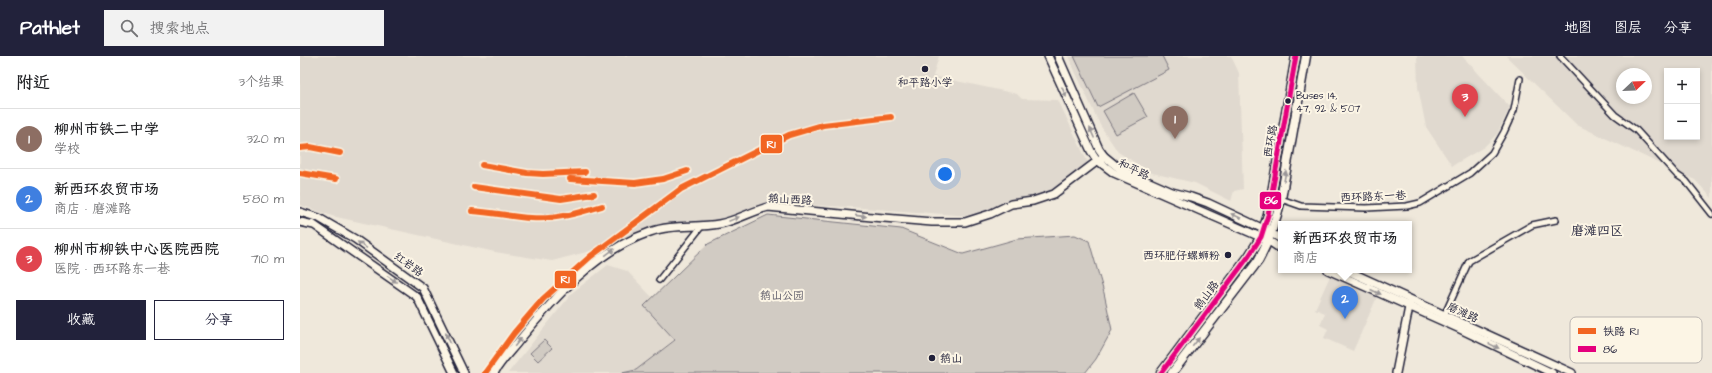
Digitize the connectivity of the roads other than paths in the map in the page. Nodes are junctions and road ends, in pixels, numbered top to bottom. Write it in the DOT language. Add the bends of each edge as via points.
graph roads {
  1 [pos="1048,56"];
  2 [pos="1058,56"];
  3 [pos="1296,56"];
  4 [pos="1306,56"];
  5 [pos="1560,56"];
  6 [pos="1520,80"];
  7 [pos="1104,156"];
  8 [pos="1098,161"];
  9 [pos="1281,199"];
  10 [pos="300,212"];
  11 [pos="1712,214"];
  12 [pos="1556,220"];
  13 [pos="300,222"];
  14 [pos="701,227"];
  15 [pos="1264,228"];
  16 [pos="1261,237"];
  17 [pos="1270,237"];
  18 [pos="1278,238"];
  19 [pos="1278,246"];
  20 [pos="1335,273"];
  21 [pos="1352,273"];
  22 [pos="659,280"];
  23 [pos="1410,303"];
  24 [pos="1444,316"];
  25 [pos="454,373"];
  26 [pos="464,373"];
  27 [pos="494,373"];
  28 [pos="1161,373"];
  29 [pos="1172,373"];
  30 [pos="1396,373"];
  31 [pos="1552,373"];
  32 [pos="1572,373"];
  1 -- 8 [label="street, 和平路, one-way" via="1082,133"];
  7 -- 2 [label="street, 和平路, one-way"];
  3 -- 15 [label="main road, 西环路"];
  9 -- 4 [label="main road, 西环路, one-way"];
  5 -- 11 [label="street" via="1615,115 1636,130 1677,175 1686,181"];
  6 -- 9 [label="street, 西环路东一巷" via="1514,110 1492,153 1470,173 1420,203 1366,208 1301,206"];
  7 -- 8 [label="street, 鹅山西路"];
  15 -- 7 [label="street, 和平路, one-way" via="1120,169"];
  14 -- 8 [label="street, 鹅山西路, one-way" via="722,224 768,207 932,222 965,222 1011,204 1033,201 1054,194"];
  8 -- 16 [label="street, 和平路" via="1114,173"];
  9 -- 17 [label="main road, 西环路"];
  26 -- 10 [label="street, 红岩路, one-way" via="423,288 355,239 319,218"];
  12 -- 24 [label="street" via="1532,224 1470,261"];
  13 -- 25 [label="street, one-way" via="314,225 417,297"];
  14 -- 22 [label="street"];
  27 -- 14 [label="street, 鹅山西路, one-way" via="551,302 581,274 614,250 652,231"];
  15 -- 16 [label="main road, 鹅山路"];
  15 -- 17 [label="street, 和平路"];
  16 -- 17 [label="street, 和平路"];
  16 -- 28 [label="main road, 鹅山路"];
  17 -- 18 [label="street"];
  17 -- 19 [label="street"];
  29 -- 17 [label="main road, 鹅山路, one-way" via="1258,261"];
  20 -- 23 [label="street, 磨滩路, one-way"];
  21 -- 23 [label="street, 磨滩路"];
  23 -- 24 [label="street, 磨滩路"];
  23 -- 30 [label="street"];
  23 -- 31 [label="street, 磨滩路, one-way"];
  24 -- 32 [label="street, 磨滩路"];
}
